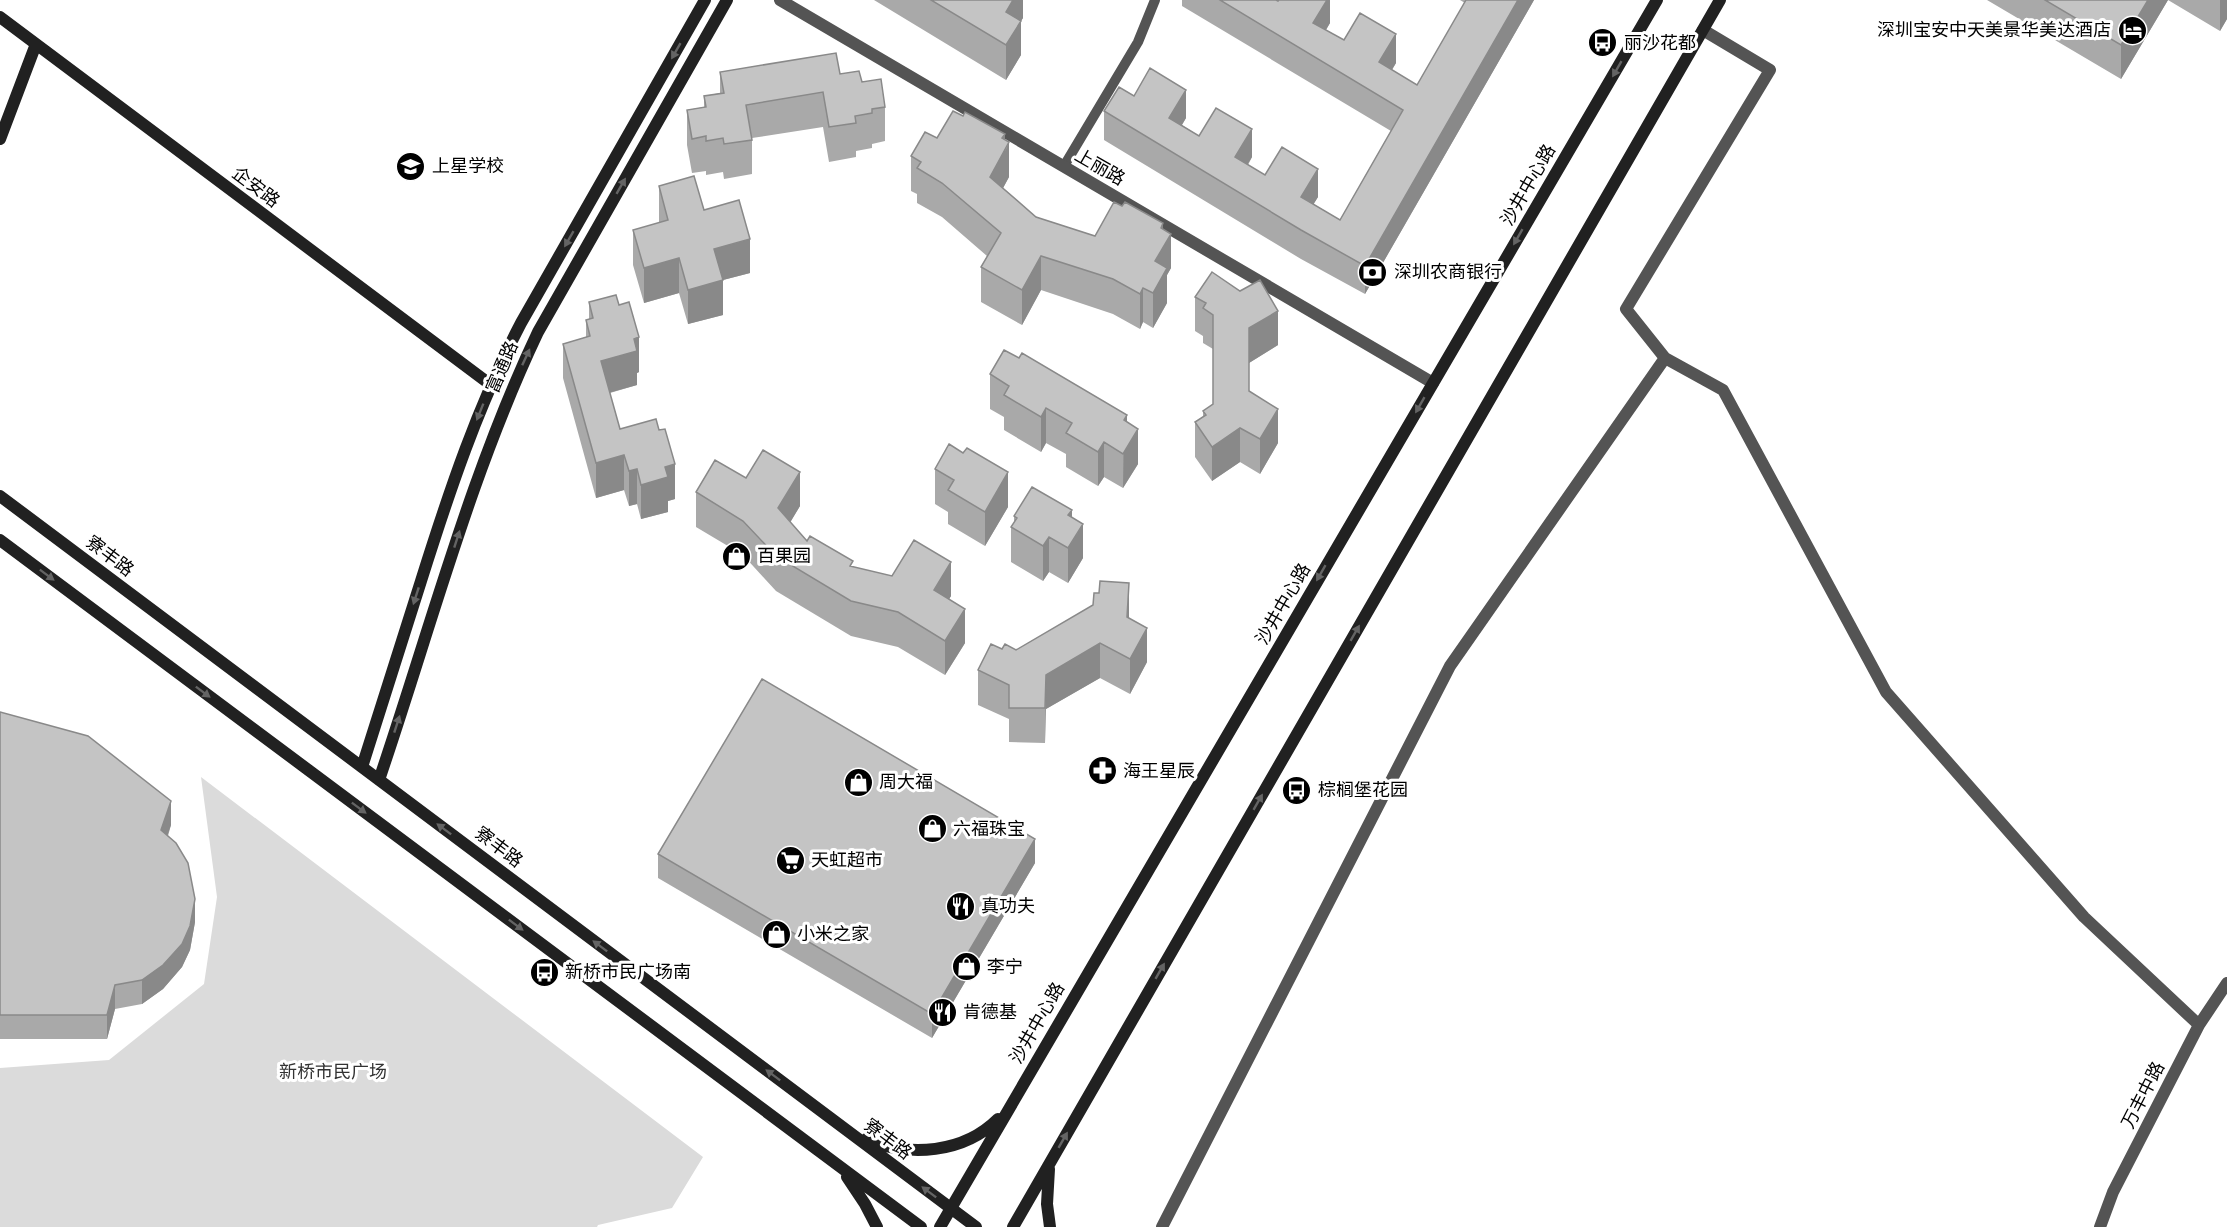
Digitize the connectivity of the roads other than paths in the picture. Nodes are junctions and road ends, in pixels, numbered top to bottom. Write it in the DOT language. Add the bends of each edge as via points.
graph roads {
  1 [pos="705,0"];
  2 [pos="728,0"];
  3 [pos="780,0"];
  4 [pos="1155,0"];
  5 [pos="1657,0"];
  6 [pos="1720,0"];
  7 [pos="0,17"];
  8 [pos="1703,30"];
  9 [pos="36,44"];
  10 [pos="0,140"];
  11 [pos="1064,166"];
  12 [pos="1665,358"];
  13 [pos="1433,383"];
  14 [pos="491,385"];
  15 [pos="0,496"];
  16 [pos="0,540"];
  17 [pos="362,767"];
  18 [pos="379,780"];
  19 [pos="2227,983"];
  20 [pos="2199,1025"];
  21 [pos="1007,1110"];
  22 [pos="849,1132"];
  23 [pos="1052,1159"];
  24 [pos="834,1162"];
  25 [pos="951,1208"];
  26 [pos="877,1227"];
  27 [pos="921,1227"];
  28 [pos="940,1227"];
  29 [pos="976,1227"];
  30 [pos="1013,1227"];
  31 [pos="1050,1227"];
  32 [pos="1162,1227"];
  33 [pos="2100,1227"];
  1 -- 14 [label="street, 富通路, one-way" via="521,323"];
  18 -- 2 [label="street, 富通路, one-way" via="467,506 520,369"];
  3 -- 11 [label="street, 上丽路"];
  4 -- 11 [label="lane" via="1138,42"];
  5 -- 13 [label="street, 沙井中心路, one-way"];
  6 -- 8 [label="street"];
  7 -- 9 [label="street, 企安路"];
  8 -- 12 [label="street" via="1770,70 1626,309"];
  23 -- 8 [label="street, one-way"];
  9 -- 10 [label="street"];
  9 -- 14 [label="street, 企安路"];
  11 -- 13 [label="street, 上丽路"];
  12 -- 20 [label="street" via="1723,390 1886,692 2084,917"];
  12 -- 32 [label="street" via="1450,666"];
  13 -- 21 [label="street, 沙井中心路, one-way"];
  14 -- 17 [label="street, 富通路, one-way" via="444,508"];
  15 -- 17 [label="street, 寮丰路"];
  16 -- 24 [label="street, one-way"];
  17 -- 18 [label="street, 寮丰路"];
  22 -- 18 [label="street, 寮丰路, one-way"];
  19 -- 20 [label="street, 万丰中路"];
  20 -- 33 [label="street, 万丰中路" via="2113,1192"];
  21 -- 22 [label="street" via="979,1135 926,1150 891,1148"];
  21 -- 25 [label="street, 沙井中心路"];
  25 -- 22 [label="street, 寮丰路, one-way"];
  23 -- 30 [label="street"];
  23 -- 31 [label="street" via="1047,1190"];
  24 -- 26 [label="street" via="852,1183"];
  24 -- 27 [label="street"];
  25 -- 28 [label="street, 沙井中心路"];
  25 -- 29 [label="street, 寮丰路"];
}
